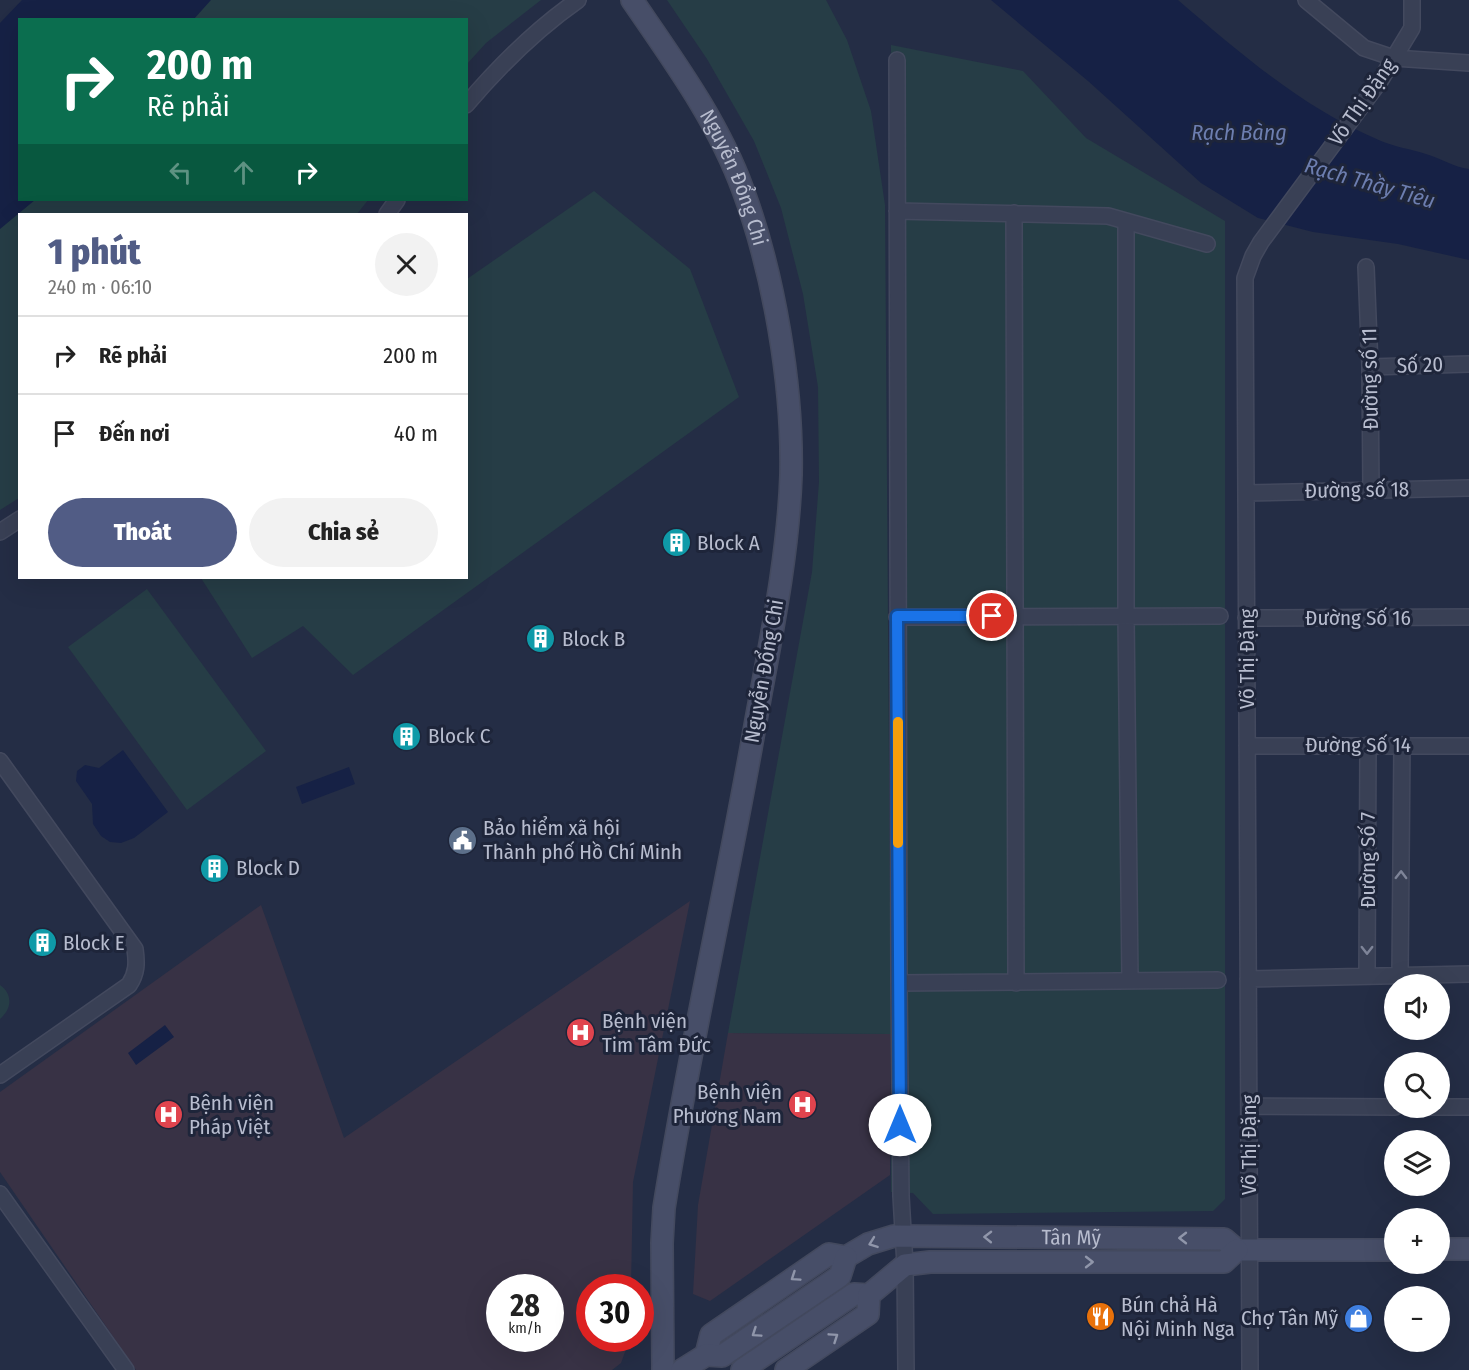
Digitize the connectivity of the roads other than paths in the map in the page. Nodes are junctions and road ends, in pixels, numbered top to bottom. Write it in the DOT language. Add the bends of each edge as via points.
graph roads {
  1 [pos="578,0"];
  2 [pos="632,0"];
  3 [pos="1306,0"];
  4 [pos="1412,0"];
  5 [pos="1394,57"];
  6 [pos="897,60"];
  7 [pos="1469,63"];
  8 [pos="468,103"];
  9 [pos="897,211"];
  10 [pos="1014,213"];
  11 [pos="1126,222"];
  12 [pos="1207,244"];
  13 [pos="1366,267"];
  14 [pos="1469,364"];
  15 [pos="1371,367"];
  16 [pos="1469,488"];
  17 [pos="1371,490"];
  18 [pos="1246,493"];
  19 [pos="18,520"];
  20 [pos="0,532"];
  21 [pos="897,616"];
  22 [pos="1015,616"];
  23 [pos="1220,616"];
  24 [pos="1126,617"];
  25 [pos="1469,617"];
  26 [pos="1246,618"];
  27 [pos="1368,745"];
  28 [pos="1402,745"];
  29 [pos="1247,746"];
  30 [pos="1469,746"];
  31 [pos="0,761"];
  32 [pos="1400,974"];
  33 [pos="1469,974"];
  34 [pos="1450,975"];
  35 [pos="1367,976"];
  36 [pos="1384,976"];
  37 [pos="1248,979"];
  38 [pos="1218,980"];
  39 [pos="1130,981"];
  40 [pos="899,983"];
  41 [pos="1016,983"];
  42 [pos="0,1075"];
  43 [pos="1249,1106"];
  44 [pos="1384,1107"];
  45 [pos="1450,1107"];
  46 [pos="1469,1107"];
  47 [pos="0,1194"];
  48 [pos="903,1236"];
  49 [pos="1062,1238"];
  50 [pos="1450,1249"];
  51 [pos="1469,1249"];
  52 [pos="1243,1250"];
  53 [pos="1384,1250"];
  54 [pos="1062,1262"];
  55 [pos="904,1265"];
  56 [pos="869,1295"];
  57 [pos="126,1370"];
  58 [pos="663,1370"];
  59 [pos="682,1370"];
  60 [pos="742,1370"];
  61 [pos="786,1370"];
  62 [pos="906,1370"];
  63 [pos="1250,1370"];
  1 -- 8 [label="street" via="538,30"];
  2 -- 58 [label="main road, Nguyễn Đổng Chi" via="685,78 719,138 756,227 782,349 791,475 781,573 664,1208"];
  3 -- 5 [label="street" via="1364,48"];
  4 -- 5 [label="street, Võ Thị Đặng" via="1412,28"];
  5 -- 7 [label="street"];
  5 -- 18 [label="street, Võ Thị Đặng" via="1261,242 1245,278"];
  6 -- 9 [label="street"];
  9 -- 10 [label="street"];
  9 -- 21 [label="street"];
  10 -- 11 [label="street" via="1108,216"];
  10 -- 22 [label="street"];
  11 -- 12 [label="street"];
  11 -- 24 [label="street"];
  13 -- 15 [label="street, Đường số 11"];
  14 -- 15 [label="street, Số 20"];
  15 -- 17 [label="street, Đường số 11"];
  16 -- 17 [label="street, Đường số 18"];
  17 -- 18 [label="street, Đường số 18"];
  18 -- 26 [label="street, Võ Thị Đặng"];
  19 -- 20 [label="street"];
  21 -- 22 [label="street"];
  21 -- 40 [label="street"];
  22 -- 24 [label="street"];
  22 -- 41 [label="street"];
  23 -- 24 [label="street"];
  24 -- 39 [label="street"];
  25 -- 26 [label="street, Đường Số 16"];
  26 -- 29 [label="street, Võ Thị Đặng"];
  27 -- 28 [label="street, Đường Số 14"];
  27 -- 29 [label="street, Đường Số 14"];
  27 -- 35 [label="street, Đường Số 7, one-way"];
  28 -- 30 [label="street, Đường Số 14"];
  32 -- 28 [label="street, Đường Số 7, one-way"];
  29 -- 37 [label="street, Võ Thị Đặng"];
  31 -- 42 [label="street" via="135,949 137,961 136,975 129,985"];
  33 -- 34 [label="street"];
  35 -- 36 [label="street"];
  35 -- 37 [label="street"];
  37 -- 43 [label="street, Võ Thị Đặng"];
  38 -- 39 [label="street"];
  39 -- 41 [label="street"];
  40 -- 41 [label="street"];
  40 -- 48 [label="street"];
  43 -- 44 [label="street"];
  43 -- 52 [label="street, Võ Thị Đặng"];
  45 -- 46 [label="street"];
  47 -- 57 [label="street"];
  49 -- 48 [label="main road, Tân Mỹ, one-way"];
  48 -- 55 [label="street"];
  48 -- 59 [label="main road, Tân Mỹ, one-way" via="868,1244 846,1257 840,1276 722,1356 706,1355"];
  52 -- 49 [label="main road, Tân Mỹ, one-way" via="1224,1239"];
  49 -- 54 [label="main road"];
  50 -- 51 [label="main road"];
  52 -- 53 [label="main road, Tân Mỹ"];
  54 -- 52 [label="main road, Tân Mỹ, one-way" via="1224,1262"];
  52 -- 63 [label="street, Võ Thị Đặng"];
  54 -- 55 [label="main road, Tân Mỹ"];
  55 -- 56 [label="main road"];
  55 -- 62 [label="street"];
  56 -- 60 [label="main road" via="854,1294"];
  61 -- 56 [label="main road, one-way" via="868,1314"];
}
